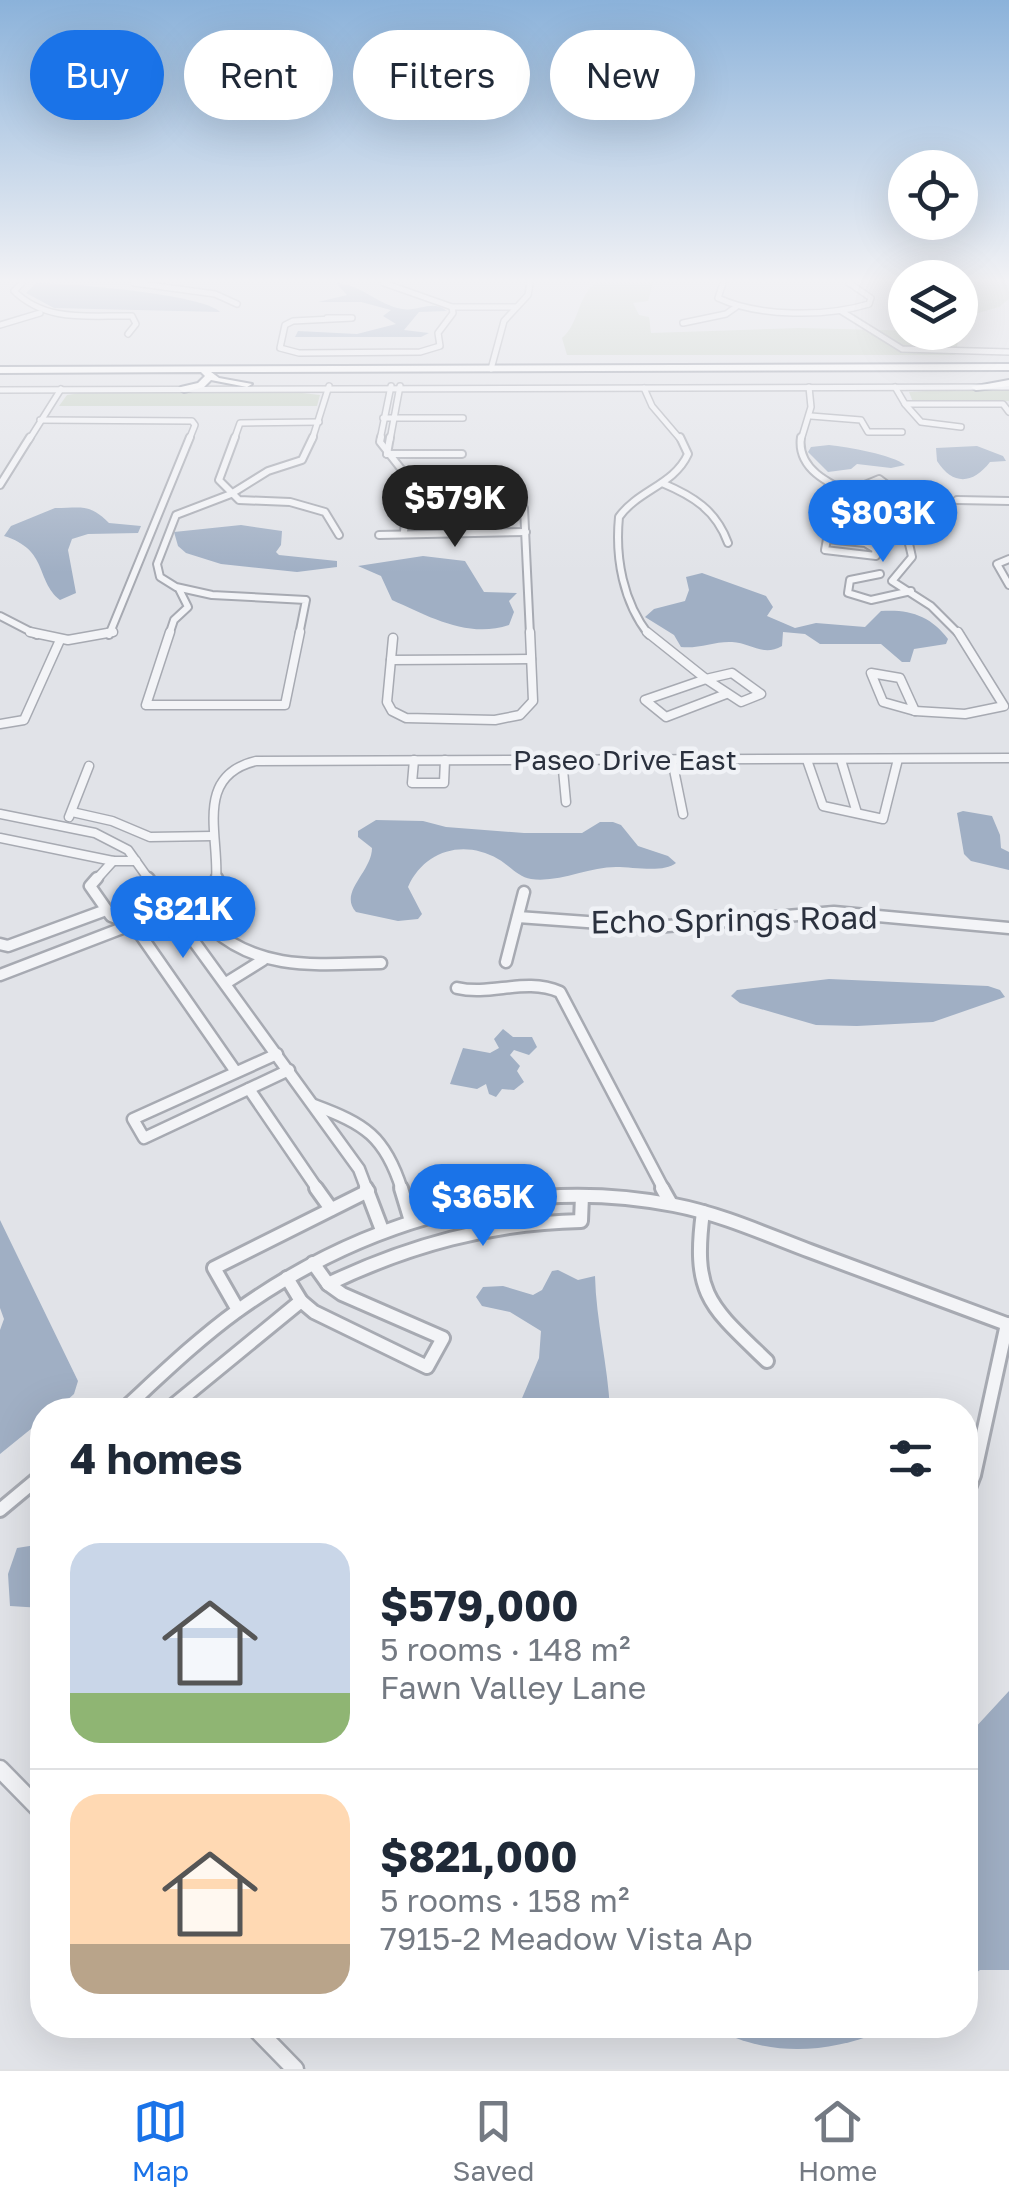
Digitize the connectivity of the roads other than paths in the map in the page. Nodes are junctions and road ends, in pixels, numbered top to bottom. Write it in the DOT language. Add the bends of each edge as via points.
graph roads {
  1 [pos="202,380"];
  2 [pos="229,380"];
  3 [pos="246,384"];
  4 [pos="200,385"];
  5 [pos="1009,385"];
  6 [pos="61,387"];
  7 [pos="329,387"];
  8 [pos="391,387"];
  9 [pos="400,387"];
  10 [pos="809,387"];
  11 [pos="895,387"];
  12 [pos="976,387"];
  13 [pos="0,388"];
  14 [pos="644,388"];
  15 [pos="654,388"];
  16 [pos="184,389"];
  17 [pos="905,404"];
  18 [pos="655,410"];
  19 [pos="1009,412"];
  20 [pos="811,416"];
  21 [pos="383,418"];
  22 [pos="396,418"];
  23 [pos="463,418"];
  24 [pos="40,420"];
  25 [pos="319,422"];
  26 [pos="960,427"];
  27 [pos="902,432"];
  28 [pos="387,454"];
  29 [pos="462,454"];
  30 [pos="662,484"];
  31 [pos="0,485"];
  32 [pos="409,491"];
  33 [pos="850,492"];
  34 [pos="231,494"];
  35 [pos="864,499"];
  36 [pos="957,500"];
  37 [pos="1009,502"];
  38 [pos="404,532"];
  39 [pos="526,532"];
  40 [pos="339,535"];
  41 [pos="379,535"];
  42 [pos="728,543"];
  43 [pos="876,556"];
  44 [pos="1009,558"];
  45 [pos="880,574"];
  46 [pos="892,581"];
  47 [pos="1009,586"];
  48 [pos="179,589"];
  49 [pos="911,591"];
  50 [pos="0,616"];
  51 [pos="10,625"];
  52 [pos="0,626"];
  53 [pos="394,638"];
  54 [pos="60,640"];
  55 [pos="531,659"];
  56 [pos="392,660"];
  57 [pos="707,679"];
  58 [pos="726,694"];
  59 [pos="915,711"];
  60 [pos="0,724"];
  61 [pos="562,758"];
  62 [pos="1009,758"];
  63 [pos="898,759"];
  64 [pos="414,760"];
  65 [pos="445,760"];
  66 [pos="672,760"];
  67 [pos="807,760"];
  68 [pos="841,760"];
  69 [pos="88,766"];
  70 [pos="566,802"];
  71 [pos="72,812"];
  72 [pos="0,814"];
  73 [pos="683,814"];
  74 [pos="858,814"];
  75 [pos="63,827"];
  76 [pos="212,836"];
  77 [pos="0,838"];
  78 [pos="113,861"];
  79 [pos="136,861"];
  80 [pos="524,892"];
  81 [pos="172,909"];
  82 [pos="106,910"];
  83 [pos="518,917"];
  84 [pos="133,924"];
  85 [pos="1009,928"];
  86 [pos="212,929"];
  87 [pos="192,936"];
  88 [pos="0,944"];
  89 [pos="264,960"];
  90 [pos="506,962"];
  91 [pos="381,963"];
  92 [pos="0,975"];
  93 [pos="226,982"];
  94 [pos="456,988"];
  95 [pos="277,1054"];
  96 [pos="289,1070"];
  97 [pos="236,1072"];
  98 [pos="250,1089"];
  99 [pos="313,1105"];
  100 [pos="368,1191"];
  101 [pos="582,1196"];
  102 [pos="671,1204"];
  103 [pos="331,1208"];
  104 [pos="702,1212"];
  105 [pos="411,1220"];
  106 [pos="382,1230"];
  107 [pos="313,1263"];
  108 [pos="287,1278"];
  109 [pos="328,1284"];
  110 [pos="301,1301"];
  111 [pos="238,1310"];
  112 [pos="1008,1324"];
  113 [pos="767,1362"];
  114 [pos="136,1398"];
  115 [pos="183,1398"];
  116 [pos="978,1457"];
  117 [pos="30,1485"];
  118 [pos="0,1510"];
  119 [pos="0,1769"];
  120 [pos="30,1800"];
  121 [pos="265,2038"];
  122 [pos="295,2069"];
  1 -- 4 [label="highway"];
  2 -- 3 [label="highway"];
  3 -- 4 [label="street"];
  3 -- 7 [label="street"];
  4 -- 6 [label="street"];
  4 -- 16 [label="highway"];
  5 -- 12 [label="highway"];
  6 -- 13 [label="street"];
  6 -- 16 [label="street"];
  6 -- 24 [label="street"];
  7 -- 8 [label="street"];
  7 -- 16 [label="street"];
  7 -- 25 [label="street"];
  8 -- 9 [label="street"];
  8 -- 21 [label="street"];
  9 -- 14 [label="street"];
  9 -- 22 [label="street"];
  10 -- 11 [label="street"];
  10 -- 15 [label="street"];
  10 -- 20 [label="street"];
  11 -- 12 [label="street"];
  11 -- 17 [label="street"];
  14 -- 15 [label="street"];
  14 -- 18 [label="street"];
  15 -- 18 [label="street"];
  17 -- 19 [label="street" via="1003,404"];
  17 -- 26 [label="street" via="916,423"];
  18 -- 30 [label="street" via="688,454"];
  20 -- 27 [label="street" via="861,420 868,432"];
  20 -- 33 [label="street" via="800,438 802,456"];
  21 -- 22 [label="street"];
  21 -- 28 [label="street" via="380,442"];
  22 -- 23 [label="street"];
  22 -- 28 [label="street"];
  24 -- 31 [label="street"];
  24 -- 54 [label="street" via="195,425 112,634"];
  25 -- 34 [label="street" via="302,460"];
  25 -- 34 [label="street" via="240,423 218,480"];
  28 -- 29 [label="street"];
  28 -- 32 [label="street" via="409,479"];
  30 -- 42 [label="street" via="709,507"];
  30 -- 57 [label="street" via="631,500 619,517 629,603 648,636"];
  32 -- 38 [label="street"];
  32 -- 39 [label="street" via="505,496 524,508"];
  33 -- 35 [label="street"];
  33 -- 35 [label="street" via="879,480 895,491"];
  34 -- 40 [label="street" via="325,512"];
  34 -- 48 [label="street" via="176,515 157,564 160,578"];
  35 -- 46 [label="street" via="892,517 910,540 912,557"];
  36 -- 37 [label="street"];
  38 -- 39 [label="street"];
  38 -- 41 [label="street"];
  39 -- 55 [label="street"];
  43 -- 43 [label="street" via="825,550 827,539 866,543"];
  43 -- 45 [label="street"];
  44 -- 47 [label="street" via="997,564"];
  45 -- 46 [label="street"];
  45 -- 49 [label="street" via="850,580 848,593 875,600"];
  46 -- 49 [label="street"];
  48 -- 48 [label="street" via="188,607 174,620 146,705 285,705 306,600"];
  49 -- 59 [label="street" via="954,625 1004,706 965,714"];
  50 -- 51 [label="street"];
  51 -- 52 [label="street"];
  51 -- 54 [label="street"];
  53 -- 56 [label="street"];
  54 -- 60 [label="street" via="24,720"];
  55 -- 56 [label="street"];
  55 -- 56 [label="street" via="533,701 525,712 495,720 396,714 387,702"];
  57 -- 58 [label="street"];
  57 -- 58 [label="street" via="732,673 762,694 741,702"];
  57 -- 58 [label="street" via="645,700 666,716"];
  59 -- 59 [label="street" via="883,702 871,673 900,678"];
  61 -- 65 [label="street, Paseo Drive East"];
  61 -- 66 [label="street, Paseo Drive East"];
  61 -- 70 [label="street"];
  62 -- 63 [label="street, Paseo Drive East"];
  63 -- 68 [label="street, Paseo Drive East"];
  63 -- 74 [label="street" via="883,819"];
  64 -- 65 [label="street, Paseo Drive East"];
  64 -- 65 [label="street" via="412,783 444,783"];
  64 -- 76 [label="street, Paseo Drive East" via="241,764 216,799"];
  66 -- 67 [label="street, Paseo Drive East"];
  66 -- 73 [label="street"];
  67 -- 68 [label="street, Paseo Drive East"];
  67 -- 74 [label="street" via="819,802"];
  68 -- 74 [label="street"];
  69 -- 71 [label="street"];
  71 -- 75 [label="street"];
  71 -- 76 [label="street" via="150,837"];
  72 -- 75 [label="street"];
  75 -- 79 [label="street" via="115,840"];
  76 -- 86 [label="street" via="218,870"];
  77 -- 78 [label="street"];
  78 -- 79 [label="street"];
  78 -- 82 [label="street" via="90,886"];
  79 -- 81 [label="street"];
  80 -- 83 [label="street"];
  81 -- 84 [label="street"];
  81 -- 87 [label="street"];
  82 -- 84 [label="street"];
  82 -- 88 [label="street"];
  83 -- 85 [label="street, Echo Springs Road" via="656,928 834,912"];
  83 -- 90 [label="street"];
  84 -- 92 [label="street"];
  84 -- 97 [label="street"];
  86 -- 87 [label="street"];
  86 -- 89 [label="street" via="235,951"];
  87 -- 93 [label="street"];
  89 -- 91 [label="street"];
  89 -- 93 [label="street"];
  93 -- 95 [label="street"];
  94 -- 102 [label="street" via="475,995 540,983 560,992"];
  95 -- 96 [label="street"];
  95 -- 97 [label="street"];
  96 -- 98 [label="street"];
  96 -- 99 [label="street"];
  97 -- 98 [label="street" via="133,1119 144,1138"];
  98 -- 103 [label="street"];
  99 -- 100 [label="street"];
  99 -- 105 [label="street" via="355,1118 382,1140"];
  100 -- 103 [label="street"];
  100 -- 106 [label="street"];
  101 -- 102 [label="street"];
  101 -- 105 [label="street" via="490,1202"];
  101 -- 109 [label="street" via="581,1221 462,1232"];
  102 -- 104 [label="street"];
  103 -- 111 [label="street" via="214,1268"];
  104 -- 112 [label="street"];
  104 -- 113 [label="street" via="702,1290 716,1314"];
  105 -- 106 [label="street"];
  106 -- 107 [label="street"];
  107 -- 108 [label="street"];
  107 -- 109 [label="street"];
  108 -- 110 [label="street"];
  108 -- 111 [label="street"];
  109 -- 110 [label="street" via="443,1338 427,1367"];
  110 -- 115 [label="street"];
  111 -- 114 [label="street"];
  112 -- 116 [label="street"];
  117 -- 118 [label="street"];
  119 -- 120 [label="street"];
  121 -- 122 [label="street"];
}
